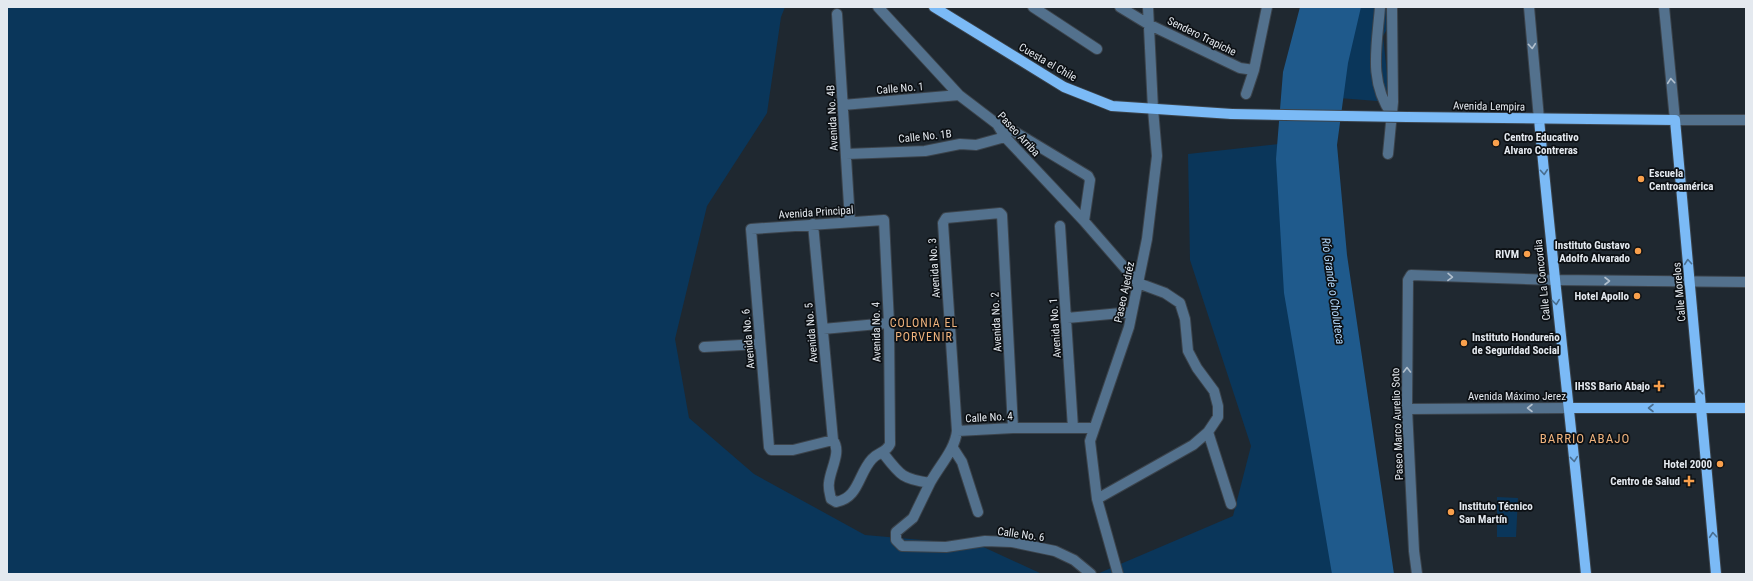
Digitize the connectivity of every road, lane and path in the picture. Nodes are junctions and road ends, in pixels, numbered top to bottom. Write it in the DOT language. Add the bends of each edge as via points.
graph roads {
  1 [pos="878,7"];
  2 [pos="934,7"];
  3 [pos="1034,7"];
  4 [pos="1120,7"];
  5 [pos="1148,7"];
  6 [pos="1268,7"];
  7 [pos="1380,7"];
  8 [pos="1392,7"];
  9 [pos="1529,7"];
  10 [pos="1664,7"];
  11 [pos="837,14"];
  12 [pos="1148,24"];
  13 [pos="1097,49"];
  14 [pos="1254,70"];
  15 [pos="1246,94"];
  16 [pos="959,95"];
  17 [pos="843,105"];
  18 [pos="1153,109"];
  19 [pos="1232,114"];
  20 [pos="1392,115"];
  21 [pos="1539,119"];
  22 [pos="1675,120"];
  23 [pos="1746,120"];
  24 [pos="997,124"];
  25 [pos="1006,137"];
  26 [pos="846,154"];
  27 [pos="1388,154"];
  28 [pos="884,220"];
  29 [pos="850,221"];
  30 [pos="1084,221"];
  31 [pos="943,223"];
  32 [pos="813,224"];
  33 [pos="1060,226"];
  34 [pos="751,229"];
  35 [pos="1554,280"];
  36 [pos="1690,281"];
  37 [pos="1746,282"];
  38 [pos="1138,284"];
  39 [pos="1132,312"];
  40 [pos="1067,318"];
  41 [pos="889,323"];
  42 [pos="823,329"];
  43 [pos="760,344"];
  44 [pos="704,347"];
  45 [pos="1700,407"];
  46 [pos="1569,408"];
  47 [pos="1746,408"];
  48 [pos="1407,409"];
  49 [pos="1013,428"];
  50 [pos="1073,428"];
  51 [pos="1094,428"];
  52 [pos="957,431"];
  53 [pos="1208,432"];
  54 [pos="833,440"];
  55 [pos="953,448"];
  56 [pos="883,453"];
  57 [pos="930,483"];
  58 [pos="1097,499"];
  59 [pos="1231,504"];
  60 [pos="978,512"];
  61 [pos="1091,574"];
  62 [pos="1118,574"];
  63 [pos="1417,574"];
  64 [pos="1586,574"];
  65 [pos="1716,574"];
  1 -- 16 [label="street, Paseo Arriba"];
  2 -- 18 [label="main road, Cuesta el Chile" via="1064,87 1112,106"];
  3 -- 13 [label="street"];
  4 -- 12 [label="street, Sendero Trapiche"];
  5 -- 12 [label="street, Paseo Ajedréz"];
  6 -- 14 [label="street"];
  7 -- 20 [label="street" via="1375,69 1381,95"];
  8 -- 20 [label="street"];
  9 -- 21 [label="street, Calle La Concordia, one-way"];
  22 -- 10 [label="street, Calle Morelos, one-way"];
  11 -- 17 [label="street, Avenida No. 4B"];
  12 -- 14 [label="street, Sendero Trapiche" via="1240,68"];
  12 -- 18 [label="street, Paseo Ajedréz"];
  14 -- 15 [label="street"];
  16 -- 17 [label="street, Calle No. 1"];
  16 -- 24 [label="street, Paseo Arriba"];
  17 -- 26 [label="street, Avenida No. 4B"];
  18 -- 19 [label="main road, Cuesta el Chile"];
  18 -- 38 [label="street, Paseo Ajedréz" via="1157,156 1147,240"];
  19 -- 21 [label="main road, Avenida Lempira, bridge"];
  20 -- 27 [label="street"];
  21 -- 22 [label="main road, Avenida Lempira"];
  21 -- 35 [label="main road, Calle La Concordia, one-way"];
  22 -- 23 [label="street, Avenida Lempira"];
  36 -- 22 [label="main road, Calle Morelos, one-way"];
  24 -- 25 [label="street, Paseo Arriba"];
  24 -- 30 [label="street" via="1088,176 1090,180"];
  25 -- 26 [label="street, Calle No. 1B" via="976,145 960,144 925,151"];
  25 -- 30 [label="street, Paseo Arriba"];
  26 -- 29 [label="street, Avenida No. 4B"];
  28 -- 29 [label="street, Avenida Principal"];
  28 -- 41 [label="street, Avenida No. 4"];
  29 -- 32 [label="street, Avenida Principal"];
  30 -- 38 [label="street, Paseo Arriba"];
  31 -- 49 [label="street, Avenida No. 2" via="946,218 1000,213 1002,215"];
  31 -- 52 [label="street, Avenida No. 3"];
  32 -- 34 [label="street, Avenida Principal"];
  32 -- 42 [label="street, Avenida No. 5"];
  33 -- 40 [label="street, Avenida No. 1"];
  34 -- 43 [label="street, Avenida No. 6"];
  35 -- 36 [label="street, one-way"];
  35 -- 46 [label="main road, Calle La Concordia, one-way"];
  48 -- 35 [label="street, Paseo Marco Aurelio Soto, one-way" via="1408,280 1411,275"];
  36 -- 37 [label="street"];
  45 -- 36 [label="main road, Calle Morelos, one-way"];
  38 -- 39 [label="street, Paseo Ajedréz"];
  38 -- 53 [label="street" via="1165,293 1180,303 1185,318 1188,350 1214,391 1218,406 1218,417"];
  39 -- 40 [label="street"];
  39 -- 51 [label="street, Paseo Ajedréz"];
  40 -- 50 [label="street, Avenida No. 1"];
  41 -- 42 [label="street"];
  41 -- 56 [label="street, Avenida No. 4" via="890,444"];
  42 -- 54 [label="street, Avenida No. 5"];
  43 -- 44 [label="street"];
  43 -- 54 [label="street, Avenida No. 6" via="771,450 793,450"];
  45 -- 46 [label="main road, Avenida Máximo Jerez, one-way"];
  45 -- 47 [label="main road, Avenida Máximo Jerez"];
  65 -- 45 [label="main road, Calle Morelos, one-way"];
  46 -- 48 [label="street, Avenida Máximo Jerez, one-way"];
  46 -- 64 [label="main road, Calle La Concordia, one-way"];
  48 -- 63 [label="street, Paseo Marco Aurelio Soto"];
  49 -- 50 [label="street, Calle No. 4"];
  49 -- 52 [label="street, Calle No. 4"];
  50 -- 51 [label="street, Calle No. 4"];
  51 -- 58 [label="street, Paseo Ajedréz" via="1090,441"];
  52 -- 55 [label="street, Calle No. 4"];
  53 -- 58 [label="street" via="1192,446"];
  53 -- 59 [label="street"];
  54 -- 56 [label="street" via="837,451 829,493 831,499 836,502 849,497 864,468 873,457"];
  55 -- 57 [label="street, Calle No. 4"];
  55 -- 60 [label="street" via="962,462"];
  56 -- 57 [label="street" via="903,476 910,480"];
  57 -- 61 [label="street, Calle No. 6" via="913,518 896,532 896,540 902,546 946,547 985,541 1012,542 1056,551 1074,560"];
  58 -- 62 [label="street, Paseo Ajedréz"];
}
